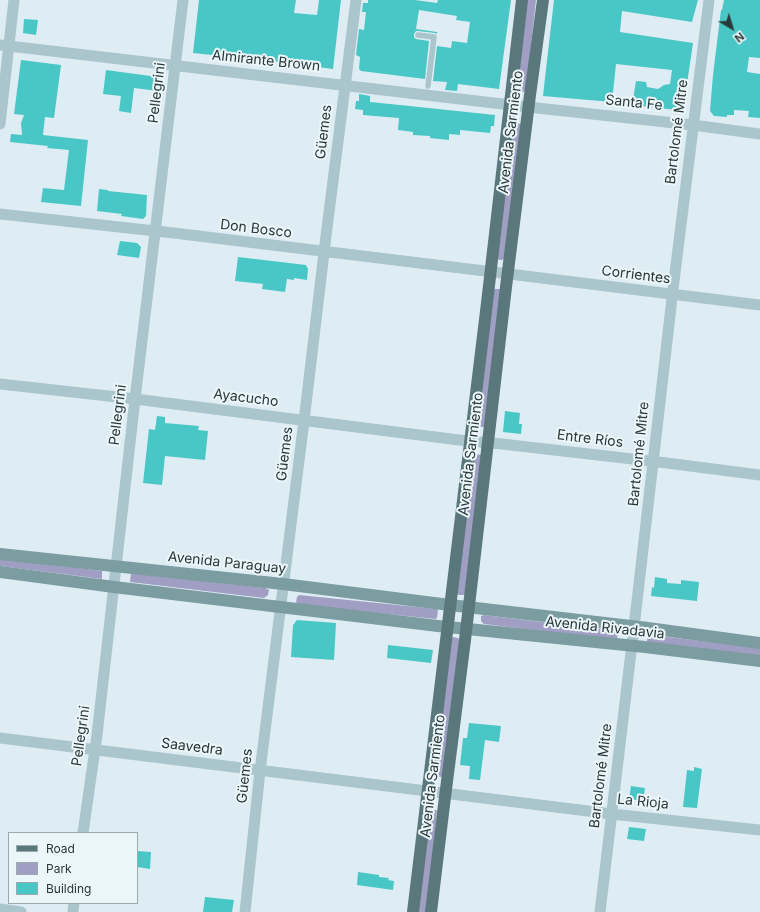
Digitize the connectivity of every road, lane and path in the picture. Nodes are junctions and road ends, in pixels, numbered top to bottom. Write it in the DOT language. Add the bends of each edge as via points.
graph roads {
  1 [pos="14,0"];
  2 [pos="183,0"];
  3 [pos="356,0"];
  4 [pos="522,0"];
  5 [pos="543,0"];
  6 [pos="709,0"];
  7 [pos="418,34"];
  8 [pos="5,45"];
  9 [pos="176,66"];
  10 [pos="345,85"];
  11 [pos="428,86"];
  12 [pos="510,104"];
  13 [pos="528,107"];
  14 [pos="0,124"];
  15 [pos="693,125"];
  16 [pos="760,134"];
  17 [pos="0,214"];
  18 [pos="156,231"];
  19 [pos="324,252"];
  20 [pos="490,272"];
  21 [pos="508,274"];
  22 [pos="673,295"];
  23 [pos="760,305"];
  24 [pos="0,384"];
  25 [pos="135,399"];
  26 [pos="304,420"];
  27 [pos="470,441"];
  28 [pos="488,443"];
  29 [pos="653,462"];
  30 [pos="760,475"];
  31 [pos="0,554"];
  32 [pos="116,566"];
  33 [pos="0,572"];
  34 [pos="283,584"];
  35 [pos="114,587"];
  36 [pos="450,605"];
  37 [pos="280,607"];
  38 [pos="468,607"];
  39 [pos="447,627"];
  40 [pos="634,627"];
  41 [pos="466,629"];
  42 [pos="760,642"];
  43 [pos="632,646"];
  44 [pos="760,661"];
  45 [pos="0,738"];
  46 [pos="94,750"];
  47 [pos="260,771"];
  48 [pos="428,790"];
  49 [pos="445,793"];
  50 [pos="612,814"];
  51 [pos="760,830"];
  52 [pos="83,832"];
  53 [pos="0,909"];
  54 [pos="21,912"];
  55 [pos="245,912"];
  56 [pos="413,912"];
  57 [pos="431,912"];
  58 [pos="600,912"];
  1 -- 8 [label="street"];
  2 -- 9 [label="street, Pellegrini"];
  3 -- 10 [label="street, Güemes"];
  4 -- 12 [label="main road, Avenida Sarmiento"];
  5 -- 13 [label="main road, Avenida Sarmiento"];
  6 -- 15 [label="street, Bartolomé Mitre"];
  7 -- 11 [label="lane" via="434,37"];
  8 -- 9 [label="street, Almirante Brown"];
  8 -- 14 [label="street"];
  9 -- 10 [label="street, Almirante Brown"];
  9 -- 18 [label="street, Pellegrini"];
  10 -- 12 [label="street, Almirante Brown"];
  10 -- 19 [label="street, Güemes"];
  12 -- 13 [label="street, Almirante Brown"];
  12 -- 20 [label="main road, Avenida Sarmiento"];
  13 -- 15 [label="street, Santa Fe"];
  13 -- 21 [label="main road, Avenida Sarmiento"];
  15 -- 16 [label="street, Santa Fe"];
  15 -- 22 [label="street, Bartolomé Mitre"];
  17 -- 18 [label="street, Don Bosco"];
  18 -- 19 [label="street, Don Bosco"];
  18 -- 25 [label="street, Pellegrini"];
  19 -- 20 [label="street, Don Bosco"];
  19 -- 26 [label="street, Güemes"];
  20 -- 21 [label="street, Don Bosco"];
  20 -- 27 [label="main road, Avenida Sarmiento"];
  21 -- 22 [label="street, Corrientes"];
  21 -- 28 [label="main road, Avenida Sarmiento"];
  22 -- 23 [label="street, Corrientes"];
  22 -- 29 [label="street, Bartolomé Mitre"];
  24 -- 25 [label="street, Ayacucho"];
  25 -- 26 [label="street, Ayacucho"];
  25 -- 32 [label="street, Pellegrini"];
  26 -- 27 [label="street, Ayacucho"];
  26 -- 34 [label="street, Güemes"];
  27 -- 28 [label="street, Ayacucho"];
  27 -- 36 [label="main road, Avenida Sarmiento"];
  28 -- 29 [label="street, Entre Ríos"];
  28 -- 38 [label="main road, Avenida Sarmiento"];
  29 -- 30 [label="street, Entre Ríos"];
  29 -- 40 [label="street, Bartolomé Mitre"];
  31 -- 32 [label="main road, Avenida Paraguay"];
  32 -- 34 [label="main road, Avenida Paraguay"];
  32 -- 35 [label="street, Pellegrini"];
  33 -- 35 [label="main road"];
  34 -- 36 [label="main road, Avenida Paraguay"];
  34 -- 37 [label="street, Güemes"];
  35 -- 37 [label="main road"];
  35 -- 46 [label="street, Pellegrini"];
  36 -- 38 [label="main road, Avenida Rivadavia"];
  36 -- 39 [label="main road, Avenida Sarmiento"];
  37 -- 39 [label="main road"];
  37 -- 47 [label="street, Güemes"];
  38 -- 40 [label="main road, Avenida Rivadavia"];
  38 -- 41 [label="main road, Avenida Sarmiento"];
  39 -- 41 [label="main road, Avenida Rivadavia"];
  39 -- 48 [label="main road, Avenida Sarmiento"];
  40 -- 42 [label="main road, Avenida Rivadavia"];
  40 -- 43 [label="street, Bartolomé Mitre"];
  41 -- 43 [label="main road, Avenida Rivadavia"];
  41 -- 49 [label="main road, Avenida Sarmiento"];
  43 -- 44 [label="main road, Avenida Rivadavia"];
  43 -- 50 [label="street, Bartolomé Mitre"];
  45 -- 46 [label="street, Saavedra"];
  46 -- 47 [label="street, Saavedra"];
  46 -- 52 [label="street, Pellegrini"];
  47 -- 48 [label="street, Saavedra"];
  47 -- 55 [label="street, Güemes"];
  48 -- 49 [label="street, La Rioja"];
  48 -- 56 [label="main road, Avenida Sarmiento"];
  49 -- 50 [label="street, La Rioja"];
  49 -- 57 [label="main road, Avenida Sarmiento"];
  50 -- 51 [label="street, La Rioja"];
  50 -- 58 [label="street, Bartolomé Mitre"];
  53 -- 54 [label="street"];
}
